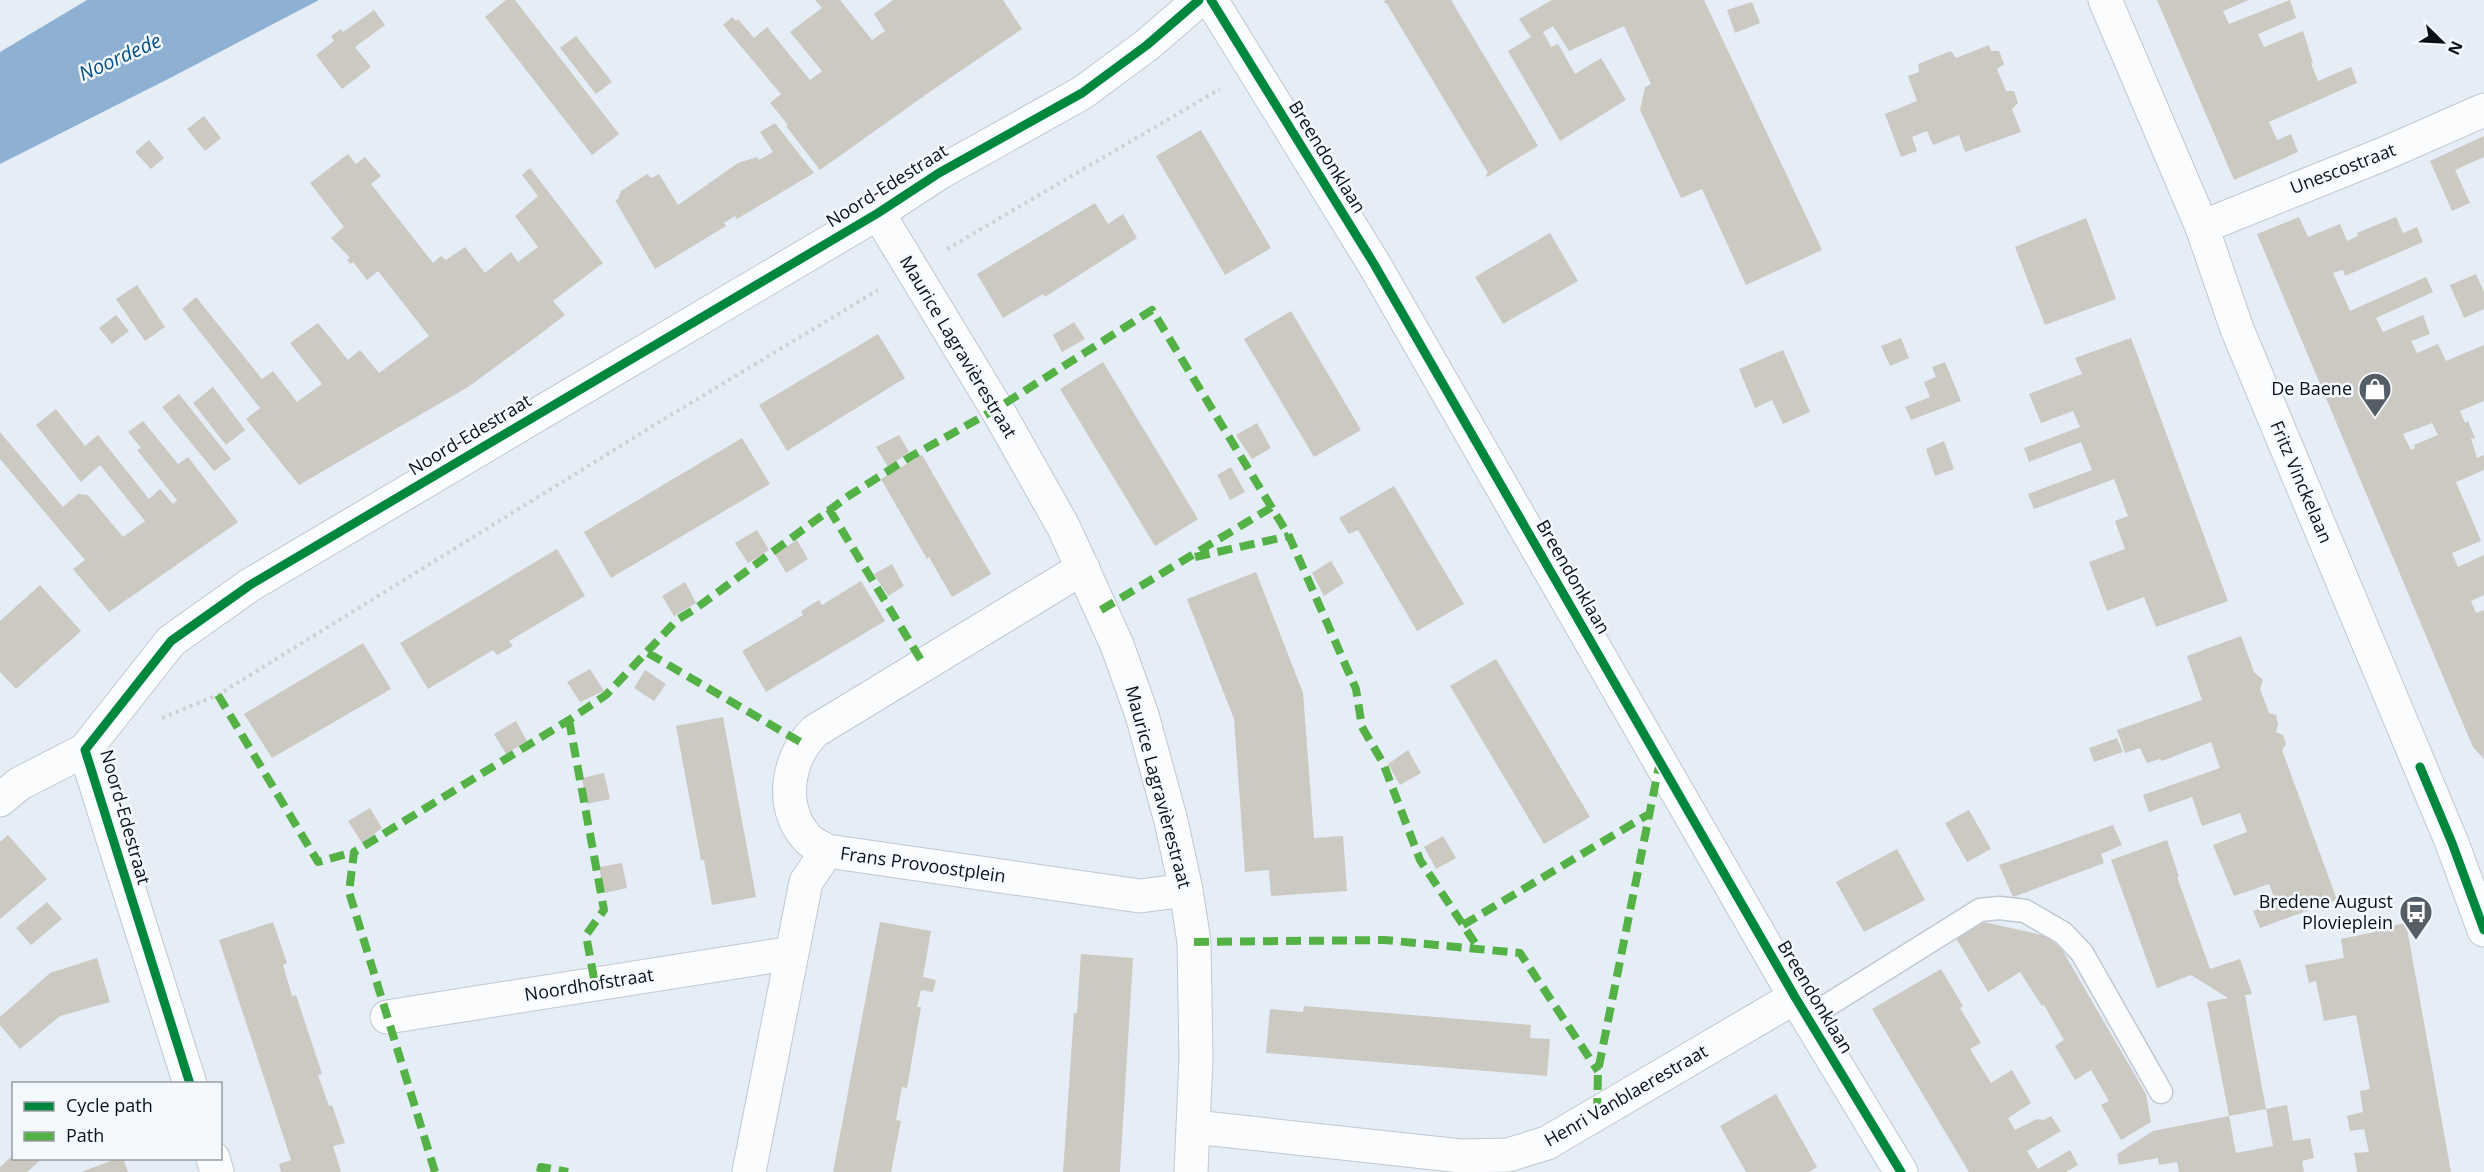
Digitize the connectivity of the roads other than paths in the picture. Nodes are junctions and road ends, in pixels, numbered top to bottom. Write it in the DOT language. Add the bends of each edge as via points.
graph roads {
  1 [pos="1199,0"];
  2 [pos="1211,0"];
  3 [pos="2105,0"];
  4 [pos="2484,110"];
  5 [pos="878,213"];
  6 [pos="2202,227"];
  7 [pos="1083,568"];
  8 [pos="85,750"];
  9 [pos="0,800"];
  10 [pos="827,851"];
  11 [pos="1186,890"];
  12 [pos="2484,930"];
  13 [pos="792,953"];
  14 [pos="1801,1007"];
  15 [pos="387,1017"];
  16 [pos="190,1082"];
  17 [pos="2161,1092"];
  18 [pos="1194,1127"];
  19 [pos="749,1172"];
  20 [pos="1191,1172"];
  21 [pos="1901,1172"];
  1 -- 5 [label="street, Noord-Edestraat" via="1082,93 939,173"];
  2 -- 14 [label="street, Breendonklaan" via="1374,264"];
  3 -- 6 [label="street, Fritz Vinckelaan"];
  4 -- 6 [label="street, Unescostraat"];
  5 -- 7 [label="street, Maurice Lagravièrestraat" via="1018,447"];
  5 -- 8 [label="street, Noord-Edestraat" via="250,585 171,641"];
  6 -- 12 [label="street, Fritz Vinckelaan" via="2237,329 2452,843"];
  7 -- 10 [label="street, Frans Provoostplein" via="815,731 802,743 789,785 791,810 808,840"];
  7 -- 11 [label="street, Maurice Lagravièrestraat" via="1143,715"];
  8 -- 9 [label="street" via="19,784"];
  8 -- 16 [label="street, Noord-Edestraat"];
  10 -- 11 [label="street, Frans Provoostplein" via="1140,896"];
  10 -- 13 [label="street" via="806,882"];
  11 -- 18 [label="street, Maurice Lagravièrestraat" via="1194,942"];
  13 -- 15 [label="street, Noordhofstraat"];
  13 -- 19 [label="street"];
  14 -- 17 [label="lane" via="1980,910 2025,911 2063,933 2082,953"];
  14 -- 18 [label="street, Henri Vanblaerestraat" via="1546,1143 1508,1155 1461,1156"];
  14 -- 21 [label="street, Breendonklaan"];
  18 -- 20 [label="street, Maurice Lagravièrestraat"];
}
